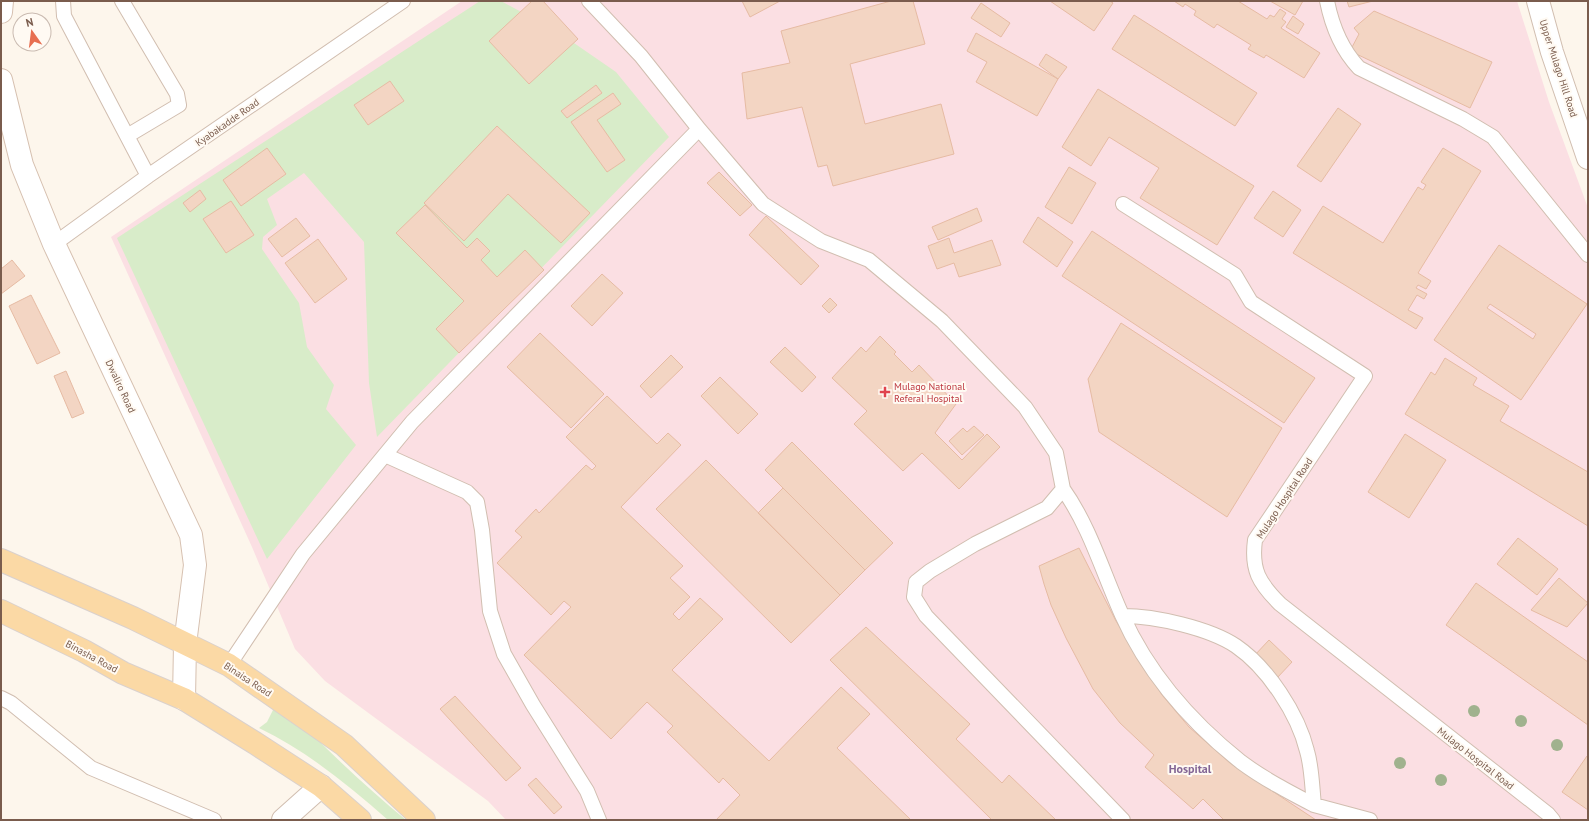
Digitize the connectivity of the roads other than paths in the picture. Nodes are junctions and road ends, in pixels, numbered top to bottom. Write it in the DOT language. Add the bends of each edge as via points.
graph roads {
  1 [pos="2,1"];
  2 [pos="62,1"];
  3 [pos="122,1"];
  4 [pos="403,1"];
  5 [pos="589,1"];
  6 [pos="1327,1"];
  7 [pos="1538,1"];
  8 [pos="1,12"];
  9 [pos="1,80"];
  10 [pos="5,118"];
  11 [pos="699,129"];
  12 [pos="127,136"];
  13 [pos="1588,158"];
  14 [pos="148,176"];
  15 [pos="1123,204"];
  16 [pos="54,244"];
  17 [pos="1588,255"];
  18 [pos="385,455"];
  19 [pos="1063,489"];
  20 [pos="1,560"];
  21 [pos="1,611"];
  22 [pos="1122,616"];
  23 [pos="185,644"];
  24 [pos="229,665"];
  25 [pos="1,698"];
  26 [pos="184,699"];
  27 [pos="321,786"];
  28 [pos="1314,805"];
  29 [pos="214,820"];
  30 [pos="283,820"];
  31 [pos="360,820"];
  32 [pos="424,820"];
  33 [pos="599,820"];
  34 [pos="1122,820"];
  35 [pos="1370,820"];
  36 [pos="1553,820"];
  1 -- 8 [label="street"];
  2 -- 12 [label="lane" via="64,16"];
  3 -- 12 [label="lane" via="177,94 179,105"];
  4 -- 14 [label="lane, Kyabakadde Road"];
  5 -- 11 [label="lane" via="641,56"];
  6 -- 17 [label="lane" via="1346,55 1359,68 1463,119 1493,137"];
  7 -- 13 [label="street, Upper Mulago Hill Road" via="1552,52"];
  9 -- 10 [label="street, Dwaliro Road"];
  10 -- 16 [label="street, Dwaliro Road"];
  11 -- 18 [label="lane" via="412,422"];
  11 -- 19 [label="lane" via="763,204 821,241 869,260 942,321 1025,407 1056,453"];
  12 -- 14 [label="lane"];
  14 -- 16 [label="lane, Kyabakadde Road"];
  15 -- 36 [label="lane, Mulago Hospital Road" via="1235,275 1251,302 1365,376 1255,540 1253,555 1256,573 1266,589 1280,604"];
  16 -- 23 [label="street, Dwaliro Road" via="191,535 195,565"];
  18 -- 24 [label="lane" via="303,554"];
  18 -- 33 [label="lane" via="467,492 477,502 490,611 504,654 587,791"];
  19 -- 22 [label="lane" via="1086,528"];
  19 -- 34 [label="lane" via="1046,508 975,544 930,571 916,582 914,596 926,616"];
  20 -- 23 [label="main road, Binaisa Road" via="133,618"];
  21 -- 26 [label="main road, Binasha Road" via="123,673"];
  22 -- 28 [label="lane" via="1154,670 1186,712 1242,762"];
  22 -- 28 [label="lane" via="1140,616 1199,629 1236,646 1256,665 1293,713 1307,750"];
  23 -- 24 [label="main road, Binaisa Road"];
  23 -- 26 [label="street, Dwaliro Road"];
  24 -- 32 [label="main road, Binaisa Road" via="344,745"];
  25 -- 29 [label="lane" via="11,703 91,768"];
  26 -- 27 [label="main road" via="256,742"];
  27 -- 30 [label="street"];
  27 -- 31 [label="main road"];
  28 -- 35 [label="lane"];
}
